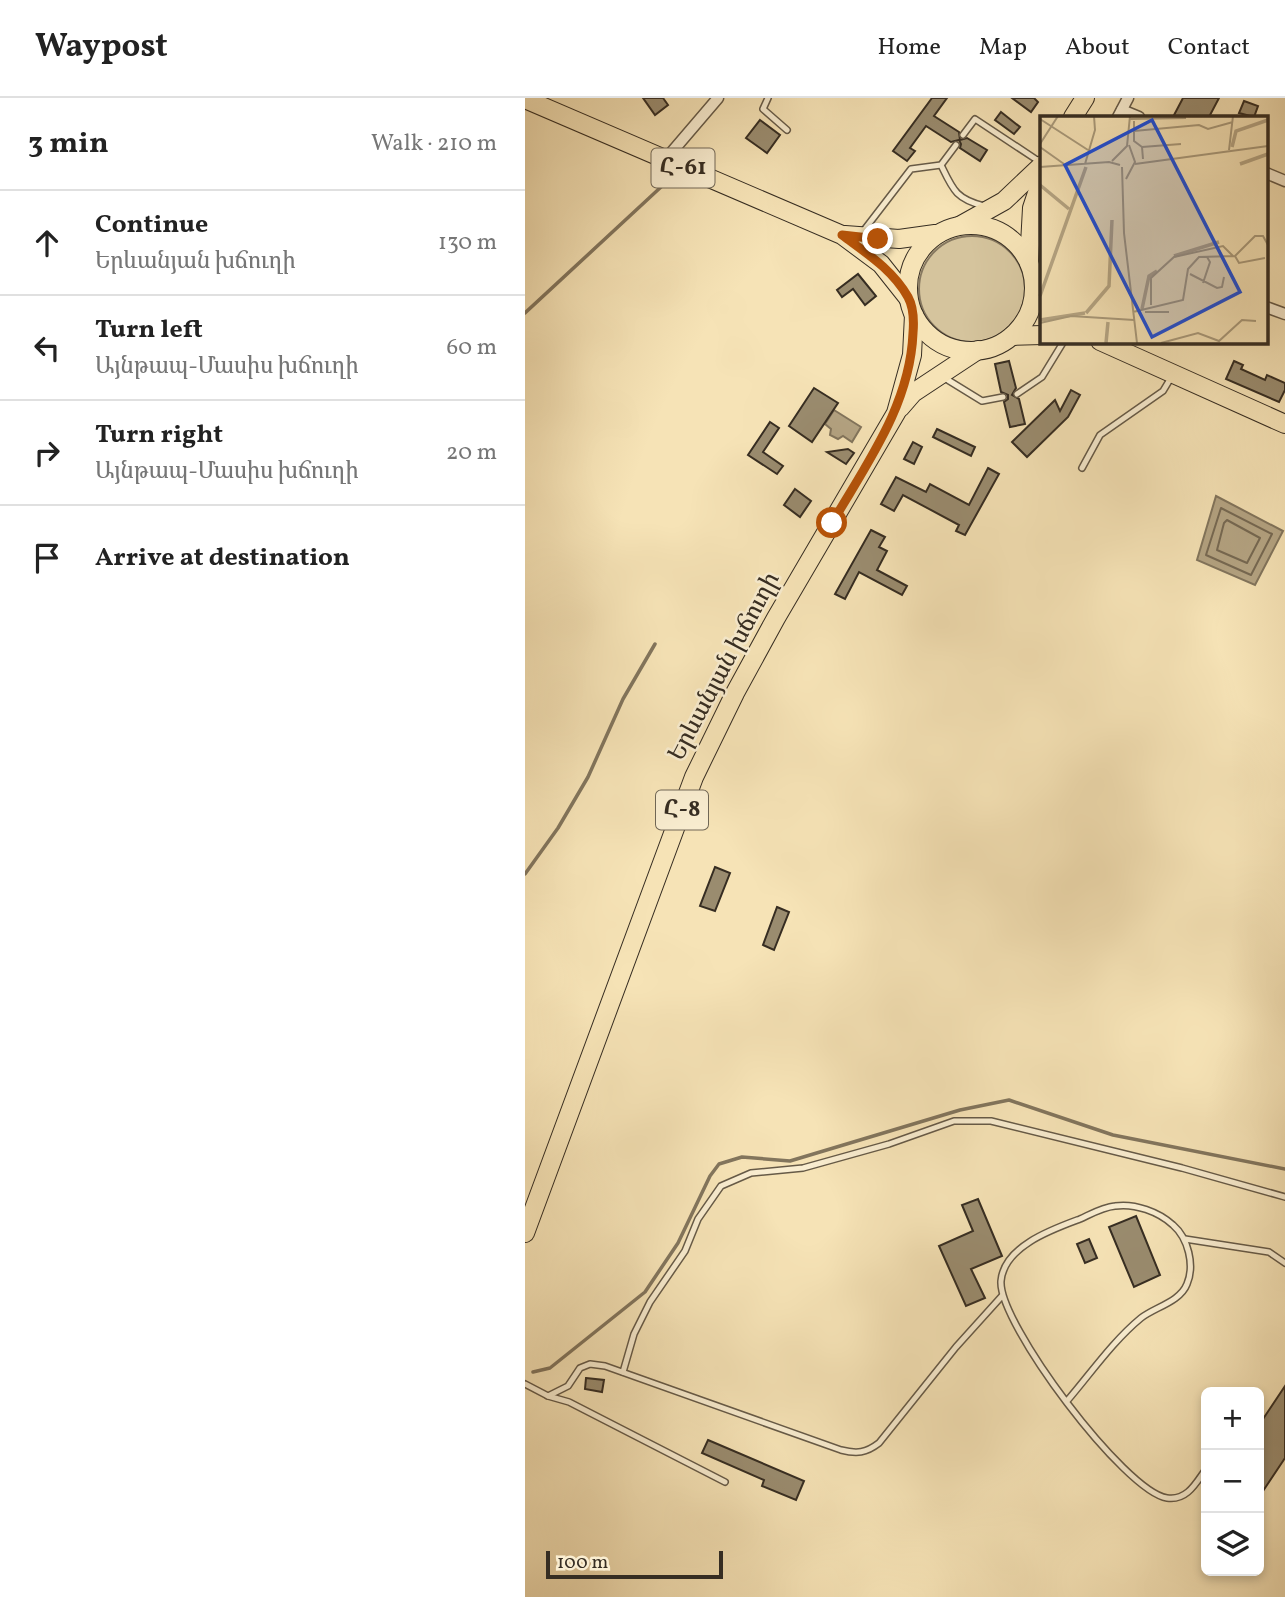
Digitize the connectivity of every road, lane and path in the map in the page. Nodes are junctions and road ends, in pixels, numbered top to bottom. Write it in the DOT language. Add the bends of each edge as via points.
graph roads {
  1 [pos="718,98"];
  2 [pos="768,98"];
  3 [pos="1085,98"];
  4 [pos="1128,98"];
  5 [pos="525,99"];
  6 [pos="1120,114"];
  7 [pos="1074,116"];
  8 [pos="787,130"];
  9 [pos="963,135"];
  10 [pos="956,145"];
  11 [pos="665,160"];
  12 [pos="1040,160"];
  13 [pos="941,165"];
  14 [pos="1040,168"];
  15 [pos="1268,174"];
  16 [pos="1285,181"];
  17 [pos="1040,184"];
  18 [pos="990,208"];
  19 [pos="961,225"];
  20 [pos="939,233"];
  21 [pos="851,235"];
  22 [pos="1035,278"];
  23 [pos="911,306"];
  24 [pos="1268,308"];
  25 [pos="1285,314"];
  26 [pos="1040,335"];
  27 [pos="1012,336"];
  28 [pos="1063,343"];
  29 [pos="1103,343"];
  30 [pos="978,350"];
  31 [pos="1173,374"];
  32 [pos="940,375"];
  33 [pos="1017,394"];
  34 [pos="1003,397"];
  35 [pos="895,413"];
  36 [pos="1284,419"];
  37 [pos="1082,468"];
  38 [pos="1285,1197"];
  39 [pos="525,1233"];
  40 [pos="1185,1239"];
  41 [pos="1285,1263"];
  42 [pos="1002,1296"];
  43 [pos="624,1372"];
  44 [pos="525,1384"];
  45 [pos="548,1396"];
  46 [pos="1067,1401"];
  47 [pos="1201,1476"];
  48 [pos="725,1482"];
  1 -- 11 [label="street"];
  2 -- 8 [label="lane" via="763,109"];
  3 -- 7 [label="main road"];
  4 -- 6 [label="street"];
  5 -- 11 [label="main road, Հ-61"];
  9 -- 12 [label="lane" via="975,119"];
  10 -- 13 [label="lane"];
  11 -- 21 [label="main road, Հ-61"];
  13 -- 18 [label="lane" via="963,199"];
  13 -- 21 [label="lane" via="911,169"];
  14 -- 18 [label="main road"];
  15 -- 16 [label="street"];
  17 -- 22 [label="main road" via="1032,208"];
  18 -- 19 [label="main road"];
  19 -- 20 [label="main road"];
  19 -- 22 [label="main road" via="1004,234 1021,250"];
  20 -- 21 [label="main road, Հ-61" via="899,239"];
  20 -- 23 [label="main road" via="915,258 908,282"];
  21 -- 23 [label="main road, Հ-61" via="881,264"];
  22 -- 27 [label="main road" via="1031,306"];
  23 -- 30 [label="main road" via="927,333 956,349"];
  23 -- 35 [label="main road, Երևանյան խճուղի / Հ-8" via="912,355"];
  24 -- 25 [label="street"];
  26 -- 27 [label="main road"];
  27 -- 30 [label="main road"];
  28 -- 33 [label="lane" via="1042,377"];
  29 -- 31 [label="main road"];
  30 -- 32 [label="main road, Երևանյան խճուղի / Հ-8"];
  31 -- 36 [label="main road"];
  31 -- 37 [label="lane" via="1163,391 1100,435"];
  32 -- 34 [label="lane" via="982,401"];
  32 -- 35 [label="main road, Երևանյան խճուղի / Հ-8" via="913,393"];
  35 -- 39 [label="main road, Երևանյան խճուղի / Հ-8" via="776,618 694,777"];
  38 -- 43 [label="lane" via="991,1121 954,1121 803,1168 751,1173 721,1186 698,1219 685,1251 634,1334"];
  40 -- 41 [label="lane" via="1269,1252"];
  40 -- 42 [label="lane" via="1173,1225 1142,1208 1111,1206 1034,1237 1012,1257 1001,1278"];
  40 -- 46 [label="lane" via="1190,1266 1187,1285 1177,1297 1126,1331"];
  42 -- 43 [label="lane" via="879,1443 854,1454"];
  42 -- 46 [label="lane" via="1026,1345"];
  43 -- 45 [label="lane" via="590,1364 580,1368 568,1386"];
  44 -- 45 [label="lane"];
  45 -- 48 [label="lane" via="569,1402"];
  46 -- 47 [label="lane" via="1096,1440 1143,1488 1175,1499 1192,1490"];
}
